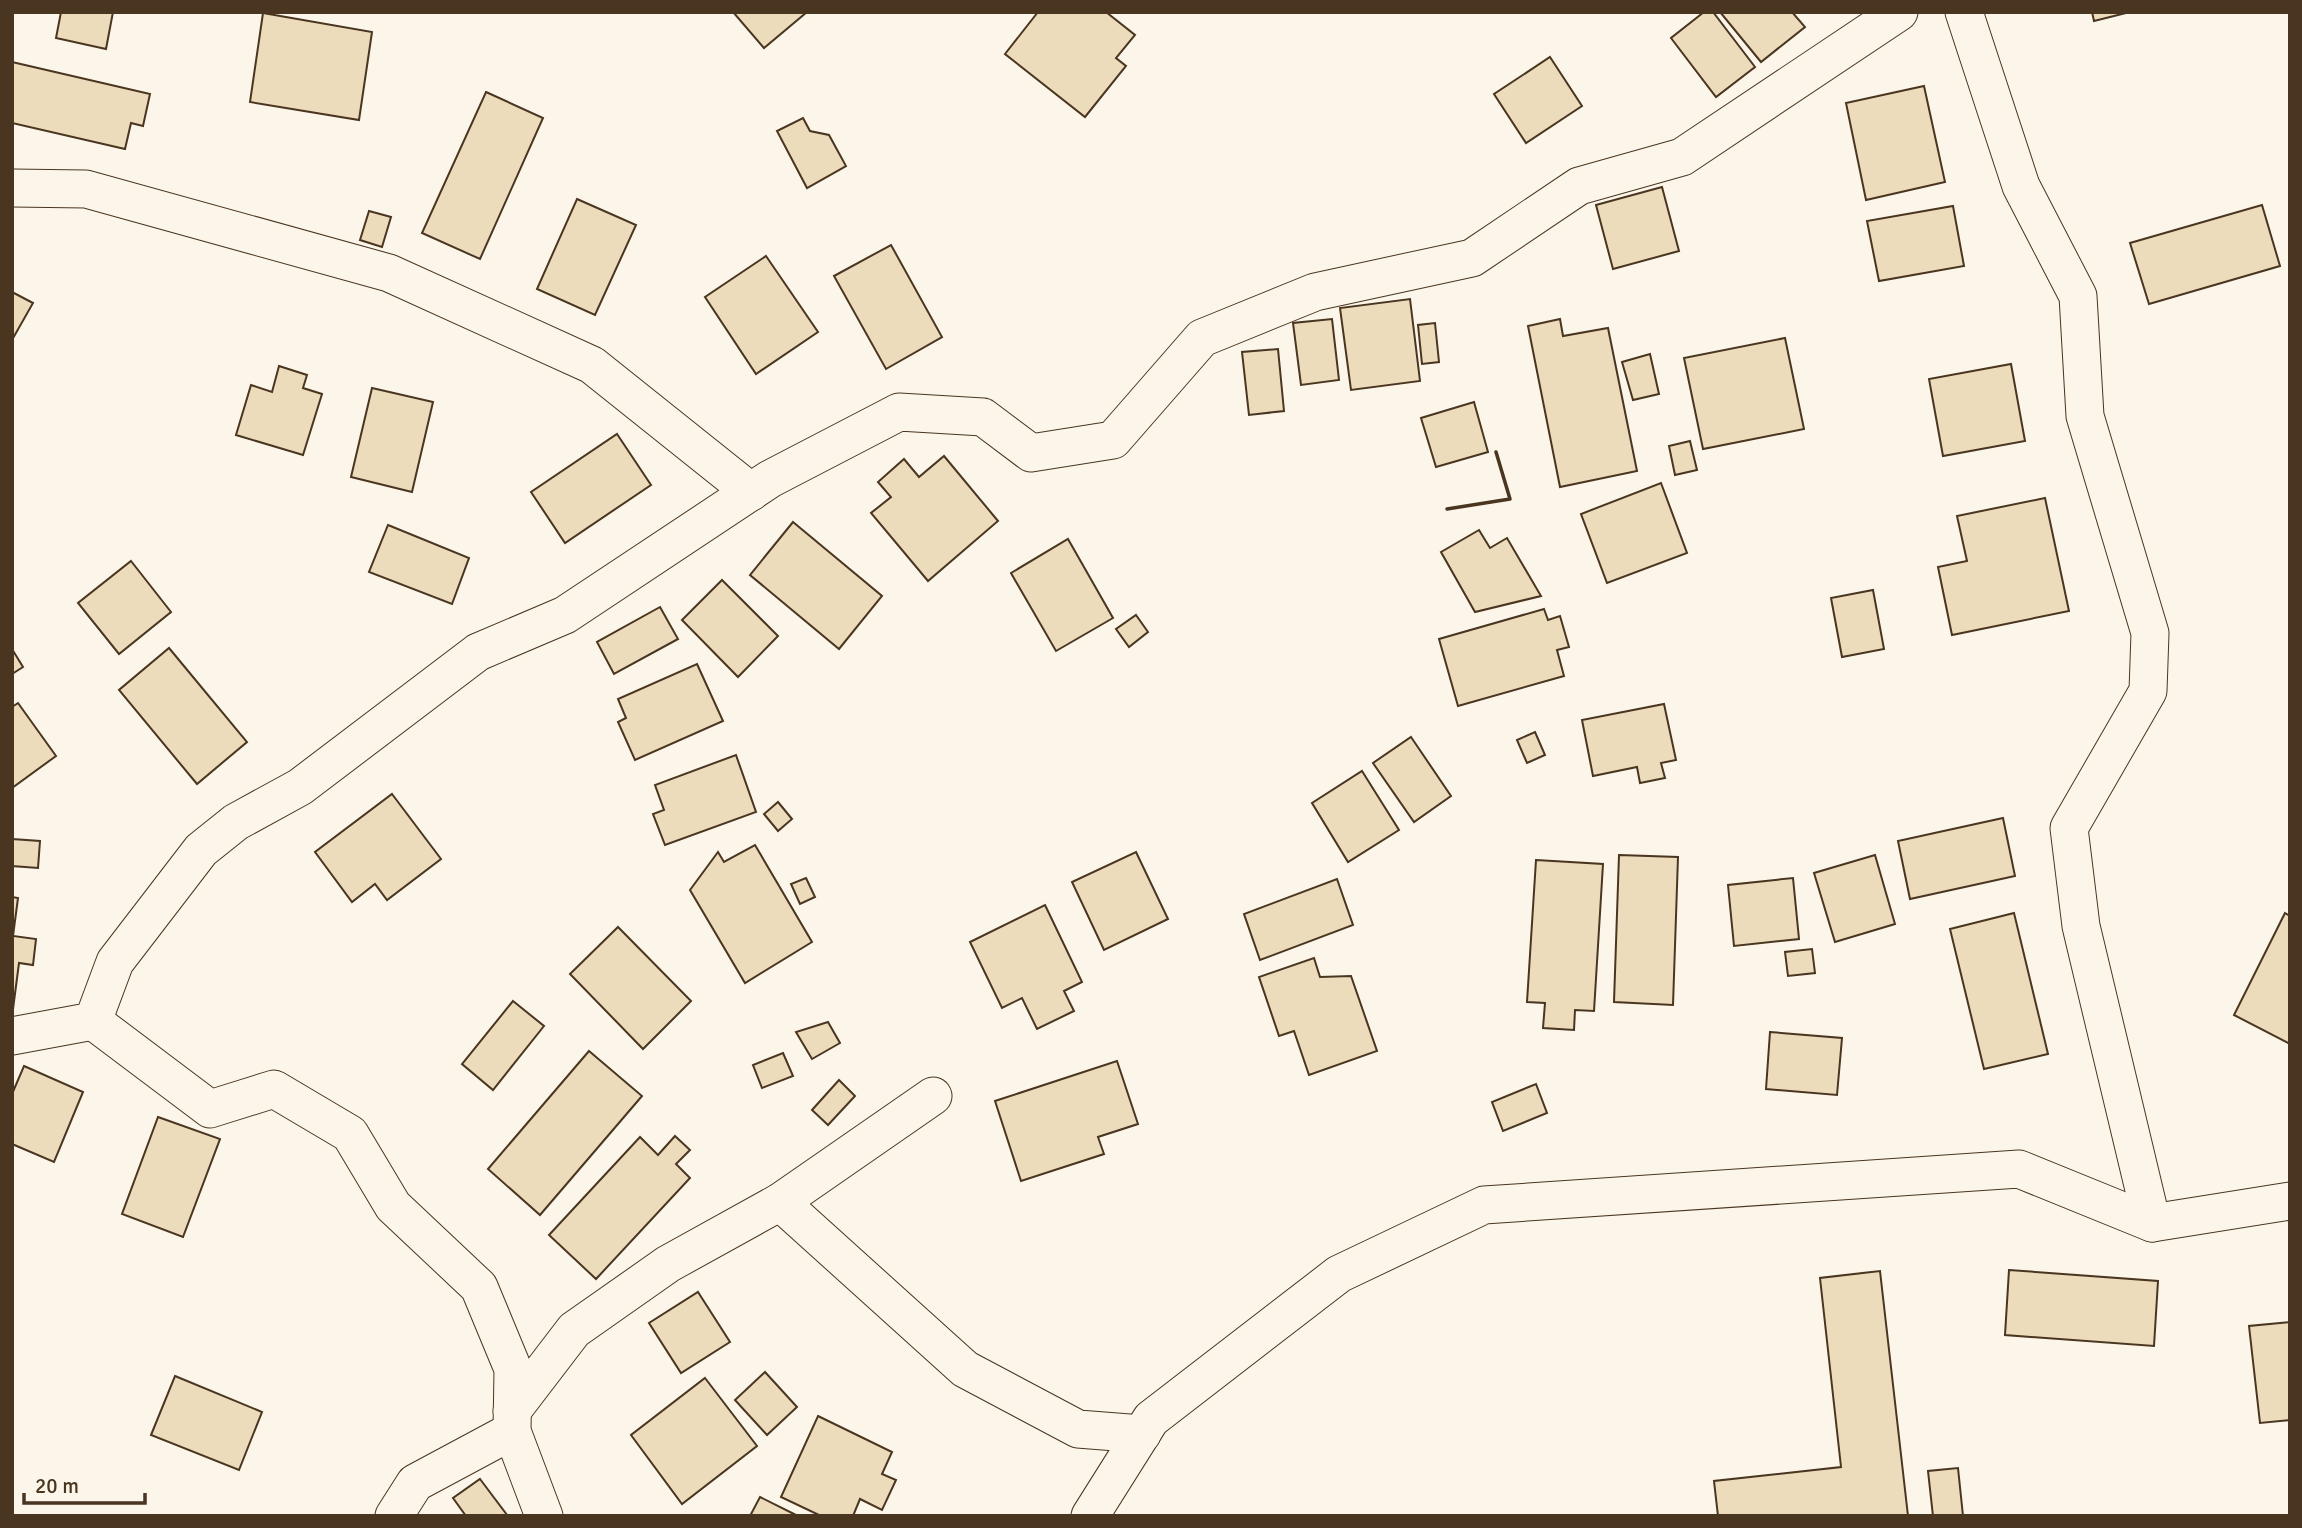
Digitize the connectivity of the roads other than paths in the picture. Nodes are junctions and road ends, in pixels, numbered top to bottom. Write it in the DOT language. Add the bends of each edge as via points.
graph roads {
  1 [pos="1899,12"];
  2 [pos="1964,12"];
  3 [pos="12,188"];
  4 [pos="751,492"];
  5 [pos="93,1021"];
  6 [pos="12,1036"];
  7 [pos="933,1096"];
  8 [pos="2290,1201"];
  9 [pos="780,1202"];
  10 [pos="2152,1223"];
  11 [pos="512,1421"];
  12 [pos="1142,1434"];
  13 [pos="394,1516"];
  14 [pos="544,1516"];
  15 [pos="1090,1516"];
  1 -- 4 [label="street" via="1682,157 1579,186 1472,258 1315,292 1202,338 1113,440 1031,453 984,417 899,412"];
  2 -- 10 [label="street" via="2021,186 2078,296 2085,416 2150,633 2148,691 2069,828 2081,926"];
  3 -- 4 [label="street" via="86,189 389,273 592,365"];
  4 -- 5 [label="street" via="565,615 478,652 300,787 236,822 201,850 115,962"];
  5 -- 6 [label="street"];
  5 -- 11 [label="street" via="210,1109 274,1089 350,1134 393,1206 479,1287 513,1369"];
  7 -- 9 [label="street"];
  8 -- 10 [label="street"];
  9 -- 11 [label="street" via="668,1264 574,1330"];
  9 -- 12 [label="street" via="965,1369 1077,1429"];
  10 -- 12 [label="street" via="2019,1169 1484,1205 1339,1274 1151,1419"];
  11 -- 13 [label="street" via="415,1483"];
  11 -- 14 [label="street"];
  12 -- 15 [label="street"];
}
